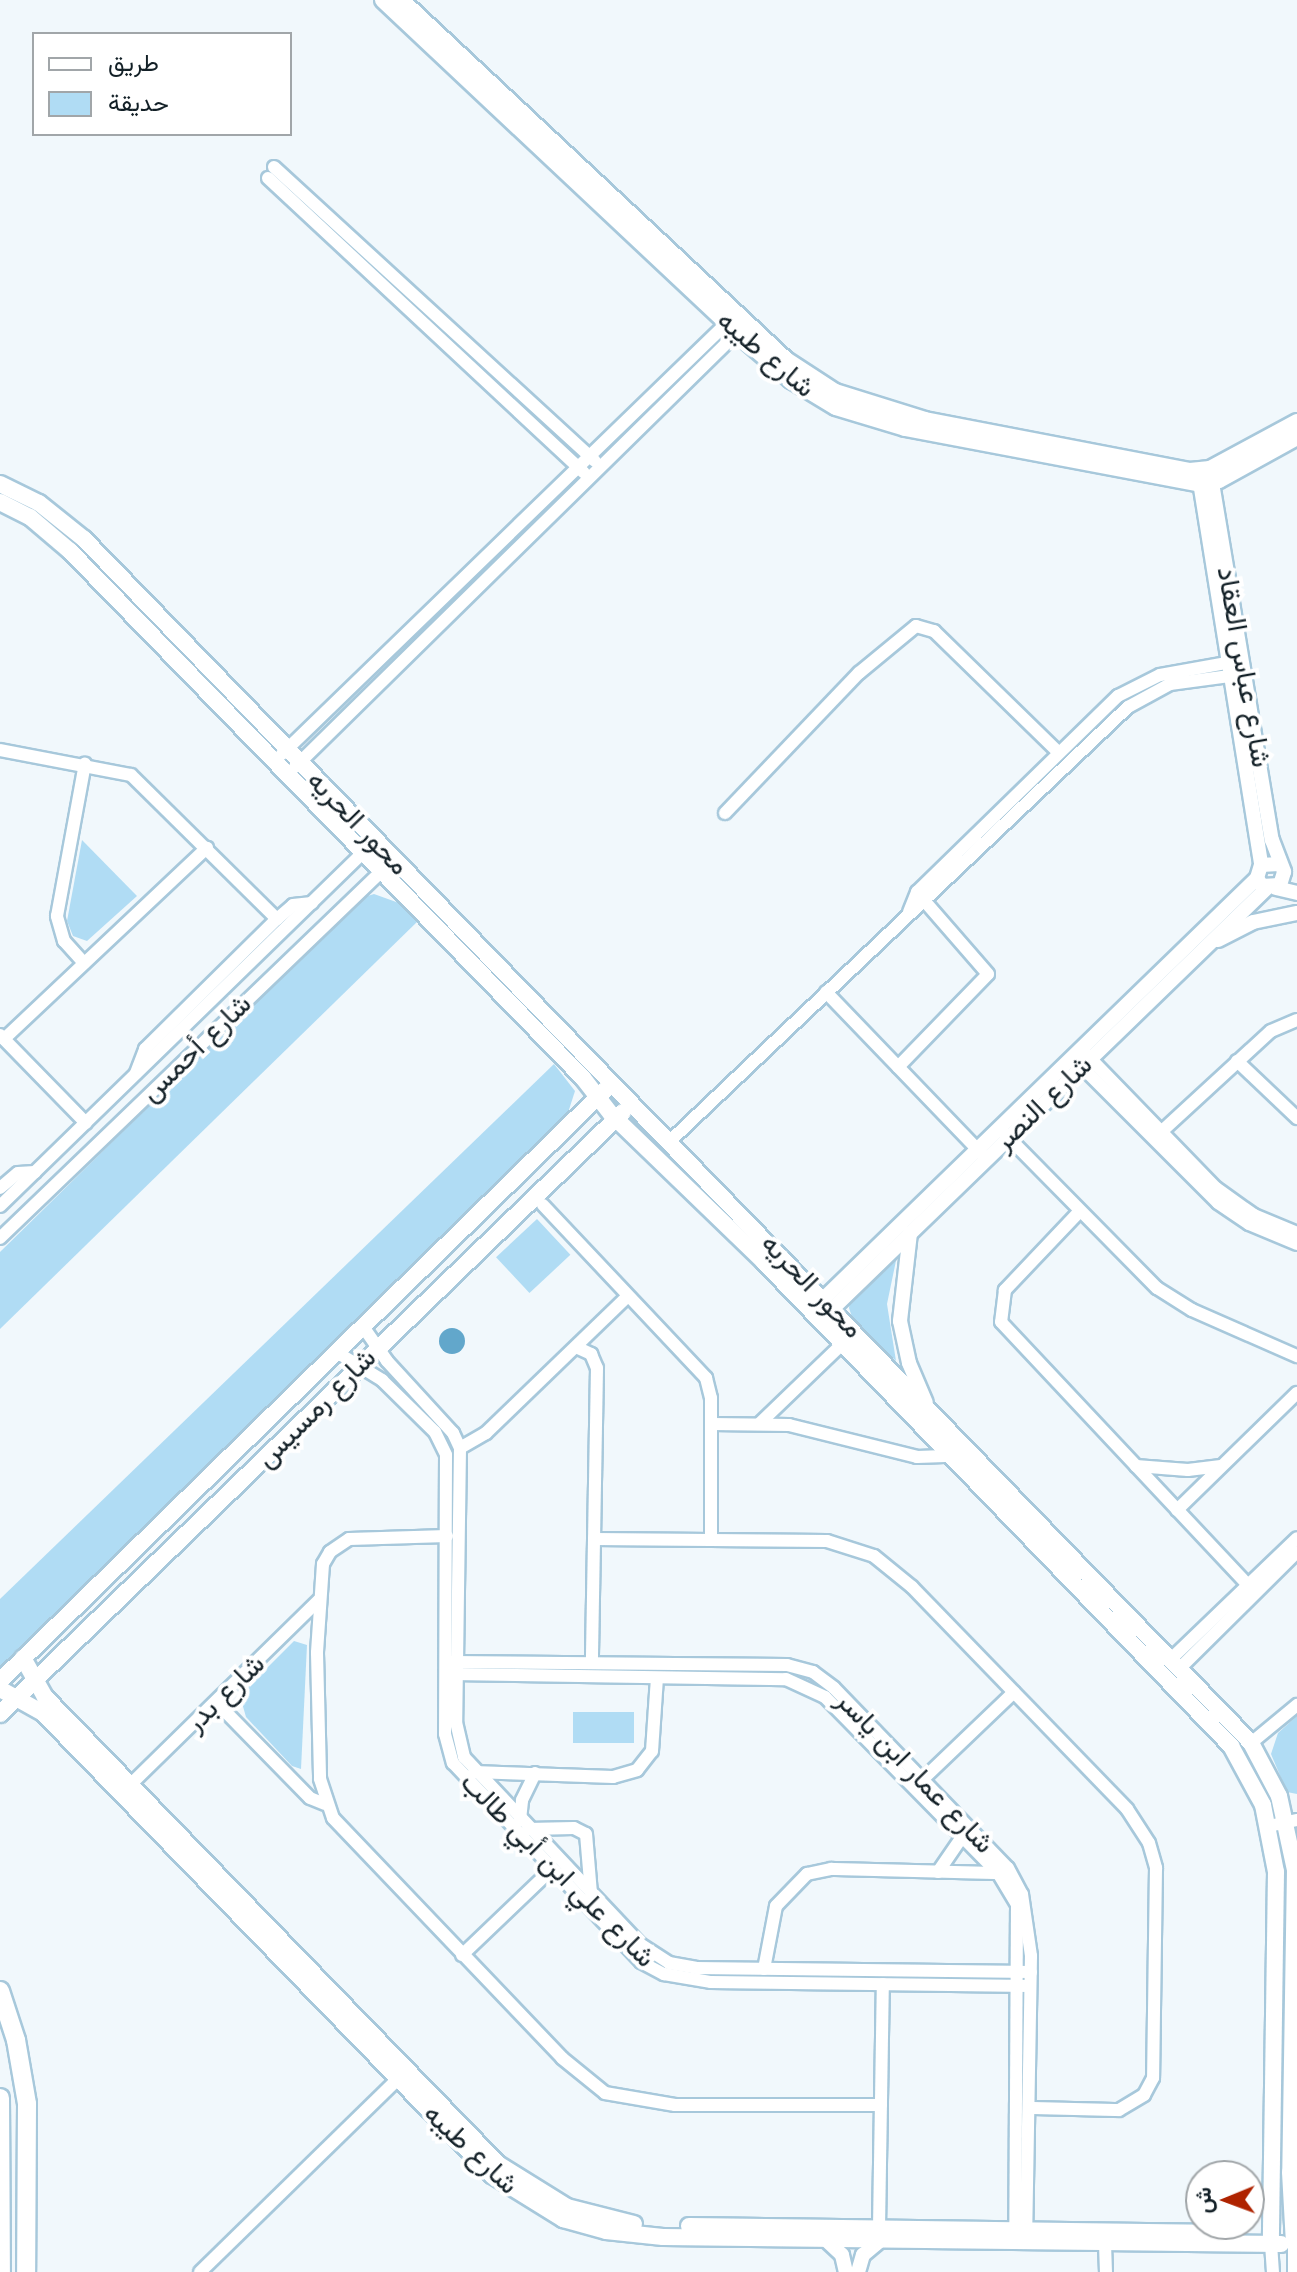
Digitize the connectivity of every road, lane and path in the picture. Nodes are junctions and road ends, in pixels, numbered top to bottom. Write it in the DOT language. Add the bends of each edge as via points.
graph roads {
  1 [pos="383,0"];
  2 [pos="401,0"];
  3 [pos="438,43"];
  4 [pos="737,323"];
  5 [pos="1297,422"];
  6 [pos="1297,437"];
  7 [pos="590,456"];
  8 [pos="601,466"];
  9 [pos="579,468"];
  10 [pos="1206,477"];
  11 [pos="589,478"];
  12 [pos="0,484"];
  13 [pos="0,502"];
  14 [pos="1228,670"];
  15 [pos="0,750"];
  16 [pos="1058,752"];
  17 [pos="293,756"];
  18 [pos="273,760"];
  19 [pos="85,764"];
  20 [pos="289,777"];
  21 [pos="725,813"];
  22 [pos="369,846"];
  23 [pos="207,848"];
  24 [pos="394,859"];
  25 [pos="1281,868"];
  26 [pos="381,871"];
  27 [pos="1265,880"];
  28 [pos="1297,880"];
  29 [pos="1297,893"];
  30 [pos="922,897"];
  31 [pos="312,903"];
  32 [pos="1297,913"];
  33 [pos="277,919"];
  34 [pos="1203,947"];
  35 [pos="84,963"];
  36 [pos="826,992"];
  37 [pos="1297,1020"];
  38 [pos="2,1037"];
  39 [pos="1081,1058"];
  40 [pos="1237,1061"];
  41 [pos="898,1067"];
  42 [pos="136,1073"];
  43 [pos="612,1083"];
  44 [pos="597,1097"];
  45 [pos="633,1103"];
  46 [pos="97,1112"];
  47 [pos="616,1118"];
  48 [pos="1297,1118"];
  49 [pos="81,1127"];
  50 [pos="113,1128"];
  51 [pos="1161,1132"];
  52 [pos="1003,1133"];
  53 [pos="670,1141"];
  54 [pos="92,1148"];
  55 [pos="981,1154"];
  56 [pos="689,1161"];
  57 [pos="35,1172"];
  58 [pos="676,1173"];
  59 [pos="0,1188"];
  60 [pos="543,1205"];
  61 [pos="0,1206"];
  62 [pos="1079,1212"];
  63 [pos="906,1228"];
  64 [pos="1297,1233"];
  65 [pos="0,1238"];
  66 [pos="1297,1244"];
  67 [pos="628,1296"];
  68 [pos="822,1309"];
  69 [pos="364,1328"];
  70 [pos="842,1344"];
  71 [pos="576,1347"];
  72 [pos="377,1348"];
  73 [pos="338,1353"];
  74 [pos="1297,1356"];
  75 [pos="362,1363"];
  76 [pos="1297,1393"];
  77 [pos="926,1403"];
  78 [pos="760,1423"];
  79 [pos="712,1424"];
  80 [pos="460,1448"];
  81 [pos="952,1456"];
  82 [pos="1136,1466"];
  83 [pos="1221,1466"];
  84 [pos="1177,1510"];
  85 [pos="447,1536"];
  86 [pos="1297,1538"];
  87 [pos="594,1539"];
  88 [pos="711,1539"];
  89 [pos="1297,1552"];
  90 [pos="1248,1585"];
  91 [pos="319,1600"];
  92 [pos="23,1658"];
  93 [pos="1176,1662"];
  94 [pos="592,1663"];
  95 [pos="451,1668"];
  96 [pos="657,1678"];
  97 [pos="0,1681"];
  98 [pos="33,1682"];
  99 [pos="0,1689"];
  100 [pos="1014,1692"];
  101 [pos="19,1696"];
  102 [pos="216,1702"];
  103 [pos="1297,1705"];
  104 [pos="0,1714"];
  105 [pos="1251,1743"];
  106 [pos="474,1772"];
  107 [pos="535,1773"];
  108 [pos="922,1780"];
  109 [pos="130,1785"];
  110 [pos="331,1807"];
  111 [pos="1292,1821"];
  112 [pos="524,1824"];
  113 [pos="1269,1826"];
  114 [pos="962,1837"];
  115 [pos="551,1870"];
  116 [pos="938,1872"];
  117 [pos="998,1873"];
  118 [pos="591,1893"];
  119 [pos="1296,1919"];
  120 [pos="462,1955"];
  121 [pos="764,1969"];
  122 [pos="302,1970"];
  123 [pos="1025,1972"];
  124 [pos="883,1984"];
  125 [pos="1025,1986"];
  126 [pos="0,1991"];
  127 [pos="1294,2051"];
  128 [pos="398,2079"];
  129 [pos="0,2098"];
  130 [pos="881,2105"];
  131 [pos="1029,2108"];
  132 [pos="880,2234"];
  133 [pos="1021,2236"];
  134 [pos="1295,2238"];
  135 [pos="825,2239"];
  136 [pos="1271,2239"];
  137 [pos="1105,2244"];
  138 [pos="1,2272"];
  139 [pos="26,2272"];
  140 [pos="200,2272"];
  141 [pos="846,2272"];
  142 [pos="858,2272"];
  143 [pos="1106,2272"];
  144 [pos="1273,2272"];
  145 [pos="1294,2272"];
  1 -- 3 [label="main road, شارع طيبه"];
  2 -- 3 [label="main road, شارع طيبه"];
  3 -- 4 [label="main road, شارع طيبه"];
  4 -- 7 [label="street"];
  4 -- 8 [label="street"];
  4 -- 10 [label="main road, شارع طيبه" via="805,390 852,414"];
  5 -- 10 [label="main road"];
  6 -- 10 [label="main road"];
  7 -- 8 [label="street"];
  7 -- 9 [label="street"];
  7 -- 9 [label="street" via="271,172"];
  8 -- 11 [label="street"];
  9 -- 11 [label="street"];
  9 -- 17 [label="street"];
  10 -- 14 [label="street, شارع عباس العقاد"];
  10 -- 25 [label="street, شارع عباس العقاد"];
  11 -- 17 [label="street"];
  12 -- 17 [label="main road, محور الحريه" via="39,503 84,539"];
  13 -- 18 [label="main road, محور الحريه" via="63,544"];
  14 -- 16 [label="street" via="1174,670 1131,687"];
  14 -- 27 [label="street, شارع عباس العقاد"];
  14 -- 30 [label="street" via="1170,684 1128,707"];
  15 -- 19 [label="street"];
  16 -- 21 [label="street" via="934,631 916,626 859,673"];
  16 -- 30 [label="street"];
  17 -- 18 [label="street"];
  17 -- 20 [label="street"];
  17 -- 22 [label="main road, محور الحريه"];
  18 -- 20 [label="main road, محور الحريه"];
  19 -- 23 [label="street" via="121,771 141,782"];
  19 -- 35 [label="street" via="57,916 64,941"];
  20 -- 22 [label="main road, محور الحريه"];
  22 -- 24 [label="main road, محور الحريه"];
  22 -- 26 [label="main road, محور الحريه"];
  22 -- 31 [label="street, شارع أحمس"];
  23 -- 33 [label="street"];
  23 -- 35 [label="street"];
  24 -- 26 [label="street, شارع أحمس"];
  24 -- 43 [label="main road, محور الحريه"];
  25 -- 27 [label="street"];
  25 -- 27 [label="street"];
  25 -- 28 [label="street"];
  26 -- 44 [label="main road, محور الحريه"];
  26 -- 50 [label="street, شارع أحمس"];
  27 -- 29 [label="street"];
  27 -- 34 [label="street, شارع النصر"];
  27 -- 39 [label="street, شارع النصر"];
  30 -- 36 [label="street"];
  30 -- 41 [label="street" via="988,974"];
  31 -- 33 [label="street" via="293,905"];
  31 -- 42 [label="street, شارع أحمس"];
  32 -- 34 [label="street" via="1253,922"];
  33 -- 42 [label="street" via="145,1049"];
  34 -- 39 [label="street, شارع النصر"];
  35 -- 38 [label="street"];
  36 -- 41 [label="street"];
  36 -- 53 [label="street"];
  37 -- 40 [label="street" via="1271,1031"];
  38 -- 49 [label="street"];
  39 -- 51 [label="street"];
  39 -- 52 [label="street, شارع النصر"];
  39 -- 66 [label="street" via="1218,1203 1249,1224"];
  40 -- 48 [label="street"];
  40 -- 51 [label="street"];
  41 -- 55 [label="street"];
  42 -- 46 [label="street, شارع أحمس"];
  43 -- 44 [label="main road, شارع رمسيس"];
  43 -- 45 [label="main road, محور الحريه"];
  44 -- 47 [label="main road, محور الحريه"];
  44 -- 69 [label="main road, شارع رمسيس"];
  45 -- 47 [label="main road, شارع رمسيس"];
  45 -- 53 [label="main road, محور الحريه"];
  46 -- 49 [label="street, شارع أحمس"];
  46 -- 50 [label="street"];
  47 -- 58 [label="main road, محور الحريه"];
  47 -- 72 [label="main road, شارع رمسيس"];
  49 -- 54 [label="street"];
  49 -- 57 [label="street, شارع أحمس"];
  50 -- 54 [label="street, شارع أحمس"];
  51 -- 64 [label="street" via="1225,1195"];
  52 -- 55 [label="street, شارع النصر"];
  52 -- 62 [label="street"];
  53 -- 56 [label="main road, محور الحريه"];
  54 -- 65 [label="street, شارع أحمس"];
  55 -- 63 [label="street, شارع النصر"];
  56 -- 58 [label="main road"];
  56 -- 68 [label="main road, محور الحريه"];
  57 -- 59 [label="street" via="15,1174"];
  57 -- 61 [label="street, شارع أحمس"];
  58 -- 68 [label="main road, محور الحريه"];
  60 -- 67 [label="street"];
  62 -- 74 [label="street" via="1168,1296"];
  62 -- 82 [label="street" via="1005,1290 1001,1322"];
  63 -- 68 [label="street, شارع النصر"];
  63 -- 77 [label="street" via="900,1321 909,1363"];
  67 -- 71 [label="street"];
  67 -- 79 [label="street" via="701,1370 710,1388"];
  68 -- 70 [label="main road, محور الحريه"];
  68 -- 77 [label="main road, محور الحريه"];
  69 -- 72 [label="street"];
  69 -- 73 [label="main road, شارع رمسيس"];
  70 -- 78 [label="street"];
  70 -- 81 [label="main road, محور الحريه"];
  71 -- 80 [label="street" via="486,1433"];
  71 -- 87 [label="street" via="591,1354 597,1368"];
  72 -- 75 [label="main road, شارع رمسيس"];
  72 -- 80 [label="street" via="453,1433"];
  73 -- 75 [label="street, شارع علي ابن أبي طالب"];
  73 -- 92 [label="main road, شارع رمسيس"];
  75 -- 85 [label="street, شارع علي ابن أبي طالب" via="444,1447"];
  75 -- 98 [label="main road, شارع رمسيس"];
  76 -- 83 [label="street"];
  77 -- 93 [label="main road, محور الحريه"];
  78 -- 79 [label="street"];
  78 -- 81 [label="street" via="817,1429 917,1457"];
  79 -- 88 [label="street"];
  80 -- 95 [label="street, شارع علي ابن أبي طالب"];
  81 -- 113 [label="main road, محور الحريه" via="1223,1736 1252,1780"];
  82 -- 83 [label="street"];
  82 -- 84 [label="street"];
  83 -- 84 [label="street"];
  84 -- 90 [label="street"];
  85 -- 91 [label="street" via="356,1537 342,1542 326,1558"];
  85 -- 95 [label="street, شارع علي ابن أبي طالب"];
  86 -- 90 [label="street"];
  87 -- 88 [label="street"];
  87 -- 94 [label="street"];
  88 -- 100 [label="street" via="827,1541 874,1556 902,1576"];
  89 -- 93 [label="street"];
  90 -- 93 [label="street"];
  91 -- 102 [label="street, شارع بدر"];
  91 -- 110 [label="street"];
  92 -- 97 [label="main road, شارع رمسيس"];
  92 -- 98 [label="main road, شارع طيبه"];
  93 -- 105 [label="main road, محور الحريه"];
  94 -- 95 [label="street, شارع عمار ابن ياسر"];
  94 -- 108 [label="street, شارع عمار ابن ياسر" via="804,1669 834,1688"];
  95 -- 96 [label="street, شارع عمار ابن ياسر"];
  95 -- 106 [label="street, شارع علي ابن أبي طالب" via="458,1740"];
  95 -- 115 [label="street, شارع علي ابن أبي طالب" via="445,1734 453,1763"];
  96 -- 107 [label="street" via="652,1751 637,1770 613,1777"];
  96 -- 114 [label="street, شارع عمار ابن ياسر" via="786,1679 814,1688"];
  98 -- 101 [label="main road, شارع رمسيس"];
  98 -- 109 [label="main road, شارع طيبه"];
  99 -- 101 [label="main road, شارع طيبه"];
  100 -- 108 [label="street"];
  100 -- 131 [label="street" via="1127,1809 1149,1843 1156,1881 1149,2087 1137,2102 1119,2110"];
  101 -- 104 [label="main road, شارع رمسيس"];
  101 -- 122 [label="main road, شارع طيبه" via="43,1713"];
  102 -- 109 [label="street, شارع بدر"];
  102 -- 110 [label="street" via="310,1798"];
  103 -- 105 [label="street"];
  105 -- 111 [label="main road, محور الحريه"];
  106 -- 107 [label="street"];
  106 -- 112 [label="street, شارع علي ابن أبي طالب"];
  107 -- 112 [label="street" via="522,1800"];
  108 -- 123 [label="street, شارع عمار ابن ياسر" via="1018,1885 1029,1924"];
  109 -- 122 [label="main road, شارع طيبه"];
  110 -- 120 [label="street"];
  111 -- 113 [label="street"];
  111 -- 119 [label="main road, محور الحريه"];
  112 -- 118 [label="street, شارع علي ابن أبي طالب"];
  112 -- 118 [label="street" via="574,1828 586,1834"];
  113 -- 136 [label="main road, محور الحريه" via="1278,1901"];
  114 -- 116 [label="street"];
  114 -- 117 [label="street, شارع عمار ابن ياسر"];
  115 -- 120 [label="street"];
  115 -- 124 [label="street, شارع علي ابن أبي طالب" via="641,1962 664,1974 711,1982"];
  116 -- 117 [label="street"];
  116 -- 121 [label="street" via="831,1869 807,1874 776,1906"];
  117 -- 123 [label="street, شارع عمار ابن ياسر" via="1017,1905"];
  118 -- 121 [label="street, شارع علي ابن أبي طالب" via="648,1951 669,1963"];
  119 -- 127 [label="main road, محور الحريه"];
  120 -- 130 [label="street" via="579,2074 617,2098 675,2105"];
  121 -- 123 [label="street, شارع علي ابن أبي طالب"];
  122 -- 128 [label="main road, شارع طيبه"];
  122 -- 132 [label="main road, شارع طيبه" via="485,2152 553,2201 595,2217 649,2226"];
  123 -- 125 [label="street, شارع عمار ابن ياسر"];
  124 -- 125 [label="street, شارع علي ابن أبي طالب"];
  124 -- 130 [label="street"];
  125 -- 131 [label="street, شارع عمار ابن ياسر"];
  125 -- 133 [label="street, شارع عمار ابن ياسر"];
  126 -- 139 [label="main road" via="16,2040 27,2104"];
  127 -- 134 [label="main road, محور الحريه"];
  128 -- 135 [label="main road, شارع طيبه" via="499,2181 563,2219 634,2235"];
  128 -- 140 [label="street"];
  129 -- 138 [label="main road"];
  130 -- 132 [label="street"];
  131 -- 133 [label="street, شارع عمار ابن ياسر"];
  132 -- 133 [label="main road, شارع طيبه"];
  132 -- 135 [label="main road, شارع طيبه"];
  132 -- 142 [label="street" via="863,2255"];
  133 -- 136 [label="main road, شارع طيبه"];
  133 -- 137 [label="main road, شارع طيبه"];
  134 -- 136 [label="main road, شارع طيبه"];
  134 -- 145 [label="street"];
  135 -- 141 [label="street" via="842,2255"];
  136 -- 137 [label="main road, شارع طيبه"];
  136 -- 144 [label="street"];
  137 -- 143 [label="street"];
}
